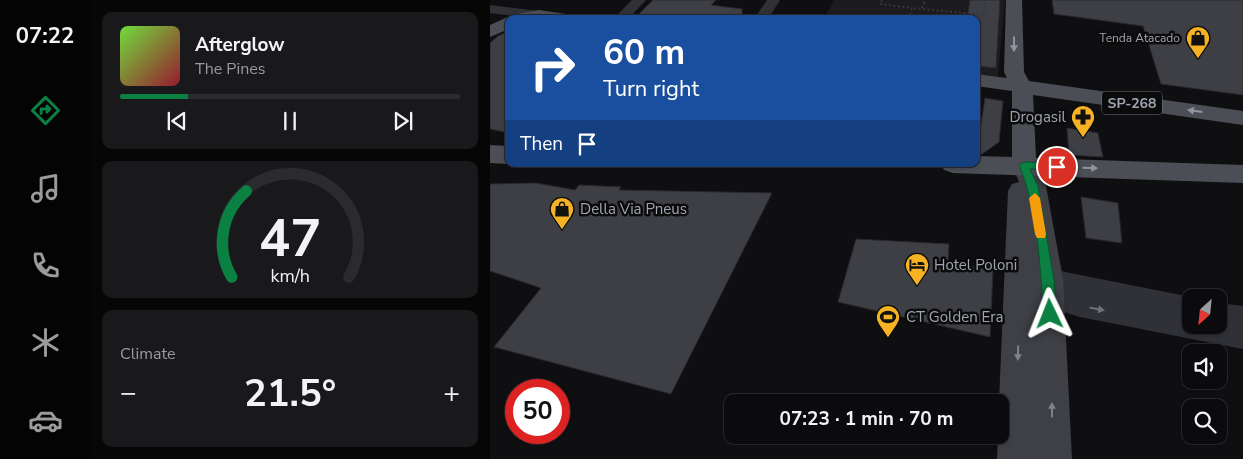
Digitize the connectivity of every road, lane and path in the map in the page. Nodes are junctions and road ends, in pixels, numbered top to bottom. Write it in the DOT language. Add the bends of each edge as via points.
graph roads {
  1 [pos="640,0"];
  2 [pos="774,0"];
  3 [pos="882,0"];
  4 [pos="924,0"];
  5 [pos="985,0"];
  6 [pos="1014,0"];
  7 [pos="1028,0"];
  8 [pos="912,8"];
  9 [pos="922,8"];
  10 [pos="490,9"];
  11 [pos="965,13"];
  12 [pos="539,15"];
  13 [pos="624,15"];
  14 [pos="764,15"];
  15 [pos="910,15"];
  16 [pos="980,81"];
  17 [pos="1022,87"];
  18 [pos="1243,118"];
  19 [pos="490,154"];
  20 [pos="505,155"];
  21 [pos="980,164"];
  22 [pos="1024,165"];
  23 [pos="1243,174"];
  24 [pos="1034,284"];
  25 [pos="1182,307"];
  26 [pos="1228,316"];
  27 [pos="1243,318"];
  28 [pos="1243,337"];
  29 [pos="1016,459"];
  30 [pos="1053,459"];
  1 -- 13 [label="street"];
  2 -- 14 [label="street"];
  3 -- 8 [label="path" via="880,4"];
  4 -- 9 [label="path"];
  5 -- 11 [label="path" via="984,15"];
  6 -- 17 [label="main road, one-way" via="1014,72"];
  7 -- 17 [label="main road" via="1033,76"];
  8 -- 9 [label="path"];
  8 -- 15 [label="path"];
  9 -- 11 [label="path"];
  10 -- 12 [label="street"];
  16 -- 17 [label="main road, SP-268"];
  18 -- 17 [label="main road, SP-268, one-way"];
  17 -- 22 [label="main road"];
  19 -- 20 [label="main road"];
  21 -- 22 [label="main road"];
  22 -- 23 [label="main road, one-way"];
  22 -- 24 [label="main road" via="1020,173"];
  24 -- 25 [label="street"];
  24 -- 28 [label="street, one-way" via="1080,306"];
  24 -- 29 [label="main road, one-way"];
  30 -- 24 [label="main road, one-way"];
  26 -- 27 [label="street"];
}
